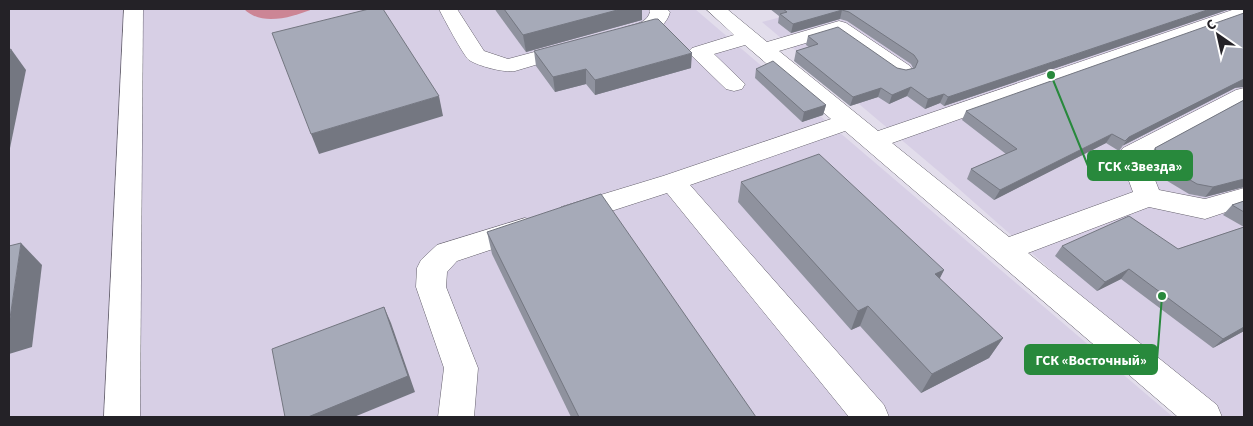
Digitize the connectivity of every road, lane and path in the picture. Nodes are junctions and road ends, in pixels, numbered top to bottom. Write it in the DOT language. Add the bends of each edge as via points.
graph roads {
  1 [pos="133,9"];
  2 [pos="448,9"];
  3 [pos="658,9"];
  4 [pos="715,9"];
  5 [pos="818,12"];
  6 [pos="1244,12"];
  7 [pos="839,27"];
  8 [pos="756,43"];
  9 [pos="902,72"];
  10 [pos="734,84"];
  11 [pos="1244,95"];
  12 [pos="849,121"];
  13 [pos="874,141"];
  14 [pos="672,182"];
  15 [pos="1148,197"];
  16 [pos="1244,197"];
  17 [pos="1004,250"];
  18 [pos="122,417"];
  19 [pos="456,417"];
  20 [pos="871,417"];
  21 [pos="1204,417"];
  1 -- 18 [label="street"];
  2 -- 3 [label="street" via="476,55 507,66 654,25 659,17"];
  4 -- 8 [label="street"];
  5 -- 7 [label="street"];
  6 -- 13 [label="street"];
  7 -- 8 [label="street"];
  7 -- 9 [label="street"];
  8 -- 10 [label="street" via="699,52"];
  8 -- 12 [label="street"];
  11 -- 15 [label="street" via="1132,154"];
  12 -- 13 [label="street"];
  12 -- 14 [label="street"];
  13 -- 17 [label="street"];
  14 -- 19 [label="street" via="447,253 432,268 431,287 461,368"];
  14 -- 20 [label="street"];
  15 -- 16 [label="street" via="1206,209"];
  15 -- 17 [label="street"];
  17 -- 21 [label="street"];
}
